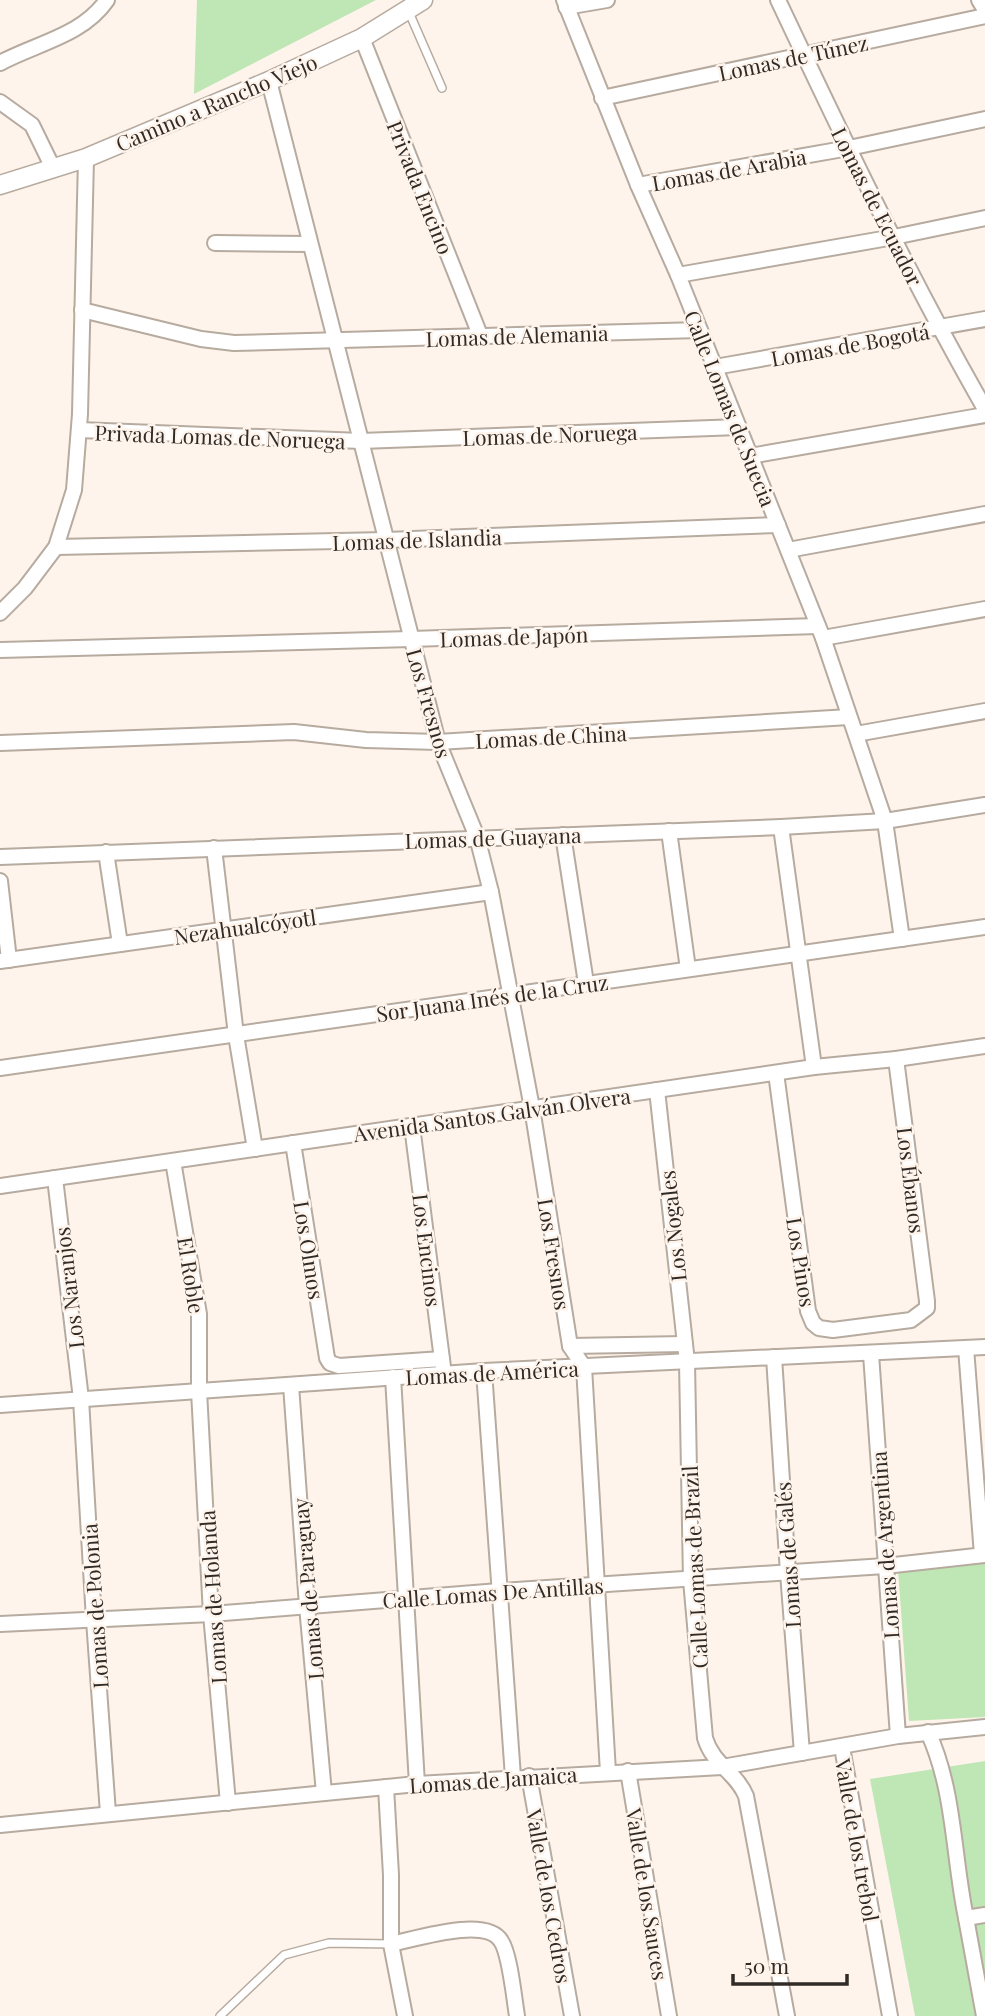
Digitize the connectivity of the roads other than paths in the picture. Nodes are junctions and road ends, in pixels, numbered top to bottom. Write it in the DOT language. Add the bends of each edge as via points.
graph roads {
  1 [pos="107,0"];
  2 [pos="607,0"];
  3 [pos="778,0"];
  4 [pos="979,0"];
  5 [pos="565,4"];
  6 [pos="416,5"];
  7 [pos="985,10"];
  8 [pos="985,16"];
  9 [pos="362,38"];
  10 [pos="804,55"];
  11 [pos="0,63"];
  12 [pos="269,81"];
  13 [pos="442,88"];
  14 [pos="602,98"];
  15 [pos="0,102"];
  16 [pos="985,119"];
  17 [pos="849,148"];
  18 [pos="86,158"];
  19 [pos="53,168"];
  20 [pos="0,185"];
  21 [pos="638,185"];
  22 [pos="985,218"];
  23 [pos="894,237"];
  24 [pos="215,243"];
  25 [pos="310,244"];
  26 [pos="678,275"];
  27 [pos="82,310"];
  28 [pos="985,319"];
  29 [pos="939,329"];
  30 [pos="700,330"];
  31 [pos="480,335"];
  32 [pos="335,341"];
  33 [pos="715,367"];
  34 [pos="985,409"];
  35 [pos="985,415"];
  36 [pos="739,427"];
  37 [pos="79,430"];
  38 [pos="361,441"];
  39 [pos="750,456"];
  40 [pos="985,514"];
  41 [pos="778,525"];
  42 [pos="386,540"];
  43 [pos="56,547"];
  44 [pos="788,550"];
  45 [pos="985,609"];
  46 [pos="0,613"];
  47 [pos="821,632"];
  48 [pos="411,639"];
  49 [pos="0,650"];
  50 [pos="985,711"];
  51 [pos="849,717"];
  52 [pos="856,734"];
  53 [pos="0,743"];
  54 [pos="438,743"];
  55 [pos="985,805"];
  56 [pos="885,821"];
  57 [pos="781,827"];
  58 [pos="670,831"];
  59 [pos="563,835"];
  60 [pos="477,837"];
  61 [pos="214,848"];
  62 [pos="106,852"];
  63 [pos="0,857"];
  64 [pos="0,881"];
  65 [pos="491,892"];
  66 [pos="985,927"];
  67 [pos="222,930"];
  68 [pos="902,939"];
  69 [pos="120,944"];
  70 [pos="799,953"];
  71 [pos="5,960"];
  72 [pos="688,969"];
  73 [pos="586,983"];
  74 [pos="509,994"];
  75 [pos="236,1035"];
  76 [pos="985,1046"];
  77 [pos="896,1059"];
  78 [pos="814,1067"];
  79 [pos="0,1068"];
  80 [pos="776,1073"];
  81 [pos="657,1090"];
  82 [pos="532,1108"];
  83 [pos="412,1126"];
  84 [pos="293,1143"];
  85 [pos="255,1149"];
  86 [pos="173,1161"];
  87 [pos="55,1178"];
  88 [pos="0,1186"];
  89 [pos="928,1301"];
  90 [pos="685,1344"];
  91 [pos="570,1346"];
  92 [pos="985,1347"];
  93 [pos="966,1348"];
  94 [pos="871,1354"];
  95 [pos="774,1357"];
  96 [pos="687,1362"];
  97 [pos="443,1367"];
  98 [pos="584,1367"];
  99 [pos="484,1371"];
  100 [pos="393,1377"];
  101 [pos="291,1385"];
  102 [pos="199,1391"];
  103 [pos="81,1399"];
  104 [pos="0,1405"];
  105 [pos="983,1555"];
  106 [pos="885,1566"];
  107 [pos="788,1573"];
  108 [pos="691,1580"];
  109 [pos="596,1585"];
  110 [pos="499,1591"];
  111 [pos="405,1599"];
  112 [pos="307,1606"];
  113 [pos="211,1614"];
  114 [pos="94,1620"];
  115 [pos="0,1624"];
  116 [pos="985,1727"];
  117 [pos="928,1732"];
  118 [pos="898,1736"];
  119 [pos="842,1747"];
  120 [pos="802,1754"];
  121 [pos="722,1767"];
  122 [pos="628,1771"];
  123 [pos="608,1772"];
  124 [pos="529,1776"];
  125 [pos="513,1777"];
  126 [pos="417,1784"];
  127 [pos="386,1787"];
  128 [pos="324,1793"];
  129 [pos="228,1803"];
  130 [pos="108,1813"];
  131 [pos="0,1825"];
  132 [pos="985,1915"];
  133 [pos="966,1918"];
  134 [pos="391,1944"];
  135 [pos="220,2016"];
  136 [pos="405,2016"];
  137 [pos="517,2016"];
  138 [pos="572,2016"];
  139 [pos="668,2016"];
  140 [pos="788,2016"];
  141 [pos="890,2016"];
  142 [pos="984,2016"];
  1 -- 11 [label="street" via="93,17 74,29"];
  2 -- 5 [label="street"];
  3 -- 10 [label="street, Lomas de Ecuador"];
  4 -- 7 [label="street"];
  5 -- 14 [label="street, Calle Lomas de Suecia"];
  6 -- 9 [label="street, Camino a Rancho Viejo"];
  6 -- 13 [label="lane"];
  8 -- 10 [label="street, Lomas de Túnez"];
  9 -- 12 [label="street, Camino a Rancho Viejo"];
  9 -- 31 [label="street, Privada Encino"];
  10 -- 14 [label="street, Lomas de Túnez"];
  10 -- 17 [label="street, Lomas de Ecuador"];
  12 -- 18 [label="street, Camino a Rancho Viejo"];
  12 -- 25 [label="street, Los Fresnos"];
  14 -- 21 [label="street, Calle Lomas de Suecia"];
  15 -- 19 [label="street" via="32,125"];
  16 -- 17 [label="street, Lomas de Arabia"];
  17 -- 21 [label="street, Lomas de Arabia"];
  17 -- 23 [label="street, Lomas de Ecuador"];
  18 -- 19 [label="street, Camino a Rancho Viejo"];
  18 -- 27 [label="street"];
  19 -- 20 [label="street, Camino a Rancho Viejo"];
  21 -- 26 [label="street, Calle Lomas de Suecia"];
  22 -- 23 [label="street"];
  23 -- 26 [label="street"];
  23 -- 29 [label="street, Lomas de Ecuador"];
  24 -- 25 [label="street"];
  25 -- 32 [label="street, Los Fresnos"];
  26 -- 30 [label="street, Calle Lomas de Suecia"];
  27 -- 32 [label="street, Lomas de Alemania" via="201,339 234,343"];
  27 -- 37 [label="street"];
  28 -- 29 [label="street, Lomas de Bogotá"];
  29 -- 33 [label="street, Lomas de Bogotá"];
  29 -- 34 [label="street, Lomas de Ecuador"];
  30 -- 31 [label="street, Lomas de Alemania"];
  30 -- 33 [label="street, Calle Lomas de Suecia"];
  31 -- 32 [label="street, Lomas de Alemania"];
  32 -- 38 [label="street, Los Fresnos"];
  33 -- 36 [label="street, Calle Lomas de Suecia"];
  35 -- 39 [label="street"];
  36 -- 38 [label="street, Lomas de Noruega"];
  36 -- 39 [label="street, Calle Lomas de Suecia"];
  37 -- 38 [label="street, Privada Lomas de Noruega"];
  37 -- 43 [label="street" via="74,490"];
  38 -- 42 [label="street, Los Fresnos"];
  39 -- 41 [label="street, Calle Lomas de Suecia"];
  40 -- 44 [label="street"];
  41 -- 42 [label="street, Lomas de Islandia"];
  41 -- 44 [label="street, Calle Lomas de Suecia"];
  42 -- 43 [label="street, Lomas de Islandia"];
  42 -- 48 [label="street, Los Fresnos"];
  43 -- 46 [label="street"];
  44 -- 47 [label="street, Calle Lomas de Suecia"];
  45 -- 47 [label="street, Lomas de Japón"];
  47 -- 48 [label="street, Lomas de Japón"];
  47 -- 51 [label="street, Calle Lomas de Suecia"];
  48 -- 49 [label="street, Lomas de Japón"];
  48 -- 54 [label="street, Los Fresnos"];
  50 -- 52 [label="street"];
  51 -- 52 [label="street, Calle Lomas de Suecia"];
  51 -- 54 [label="street, Lomas de China"];
  52 -- 56 [label="street, Calle Lomas de Suecia"];
  53 -- 54 [label="street, Lomas de China" via="294,732"];
  54 -- 60 [label="street, Los Fresnos"];
  55 -- 56 [label="street, Lomas de Guayana"];
  56 -- 57 [label="street, Lomas de Guayana"];
  56 -- 68 [label="street, Calle Lomas de Suecia"];
  57 -- 58 [label="street, Lomas de Guayana"];
  57 -- 70 [label="street"];
  58 -- 59 [label="street, Lomas de Guayana"];
  58 -- 72 [label="street"];
  59 -- 60 [label="street, Lomas de Guayana"];
  59 -- 73 [label="street"];
  60 -- 61 [label="street, Lomas de Guayana"];
  60 -- 65 [label="street, Los Fresnos"];
  61 -- 62 [label="street, Lomas de Guayana"];
  61 -- 67 [label="street"];
  62 -- 63 [label="street, Lomas de Guayana"];
  62 -- 69 [label="street"];
  64 -- 71 [label="street"];
  65 -- 67 [label="street, Nezahualcóyotl"];
  65 -- 74 [label="street, Los Fresnos"];
  66 -- 68 [label="street, Sor Juana Inés de la Cruz"];
  67 -- 69 [label="street, Nezahualcóyotl"];
  67 -- 75 [label="street"];
  68 -- 70 [label="street, Sor Juana Inés de la Cruz"];
  69 -- 71 [label="street, Nezahualcóyotl"];
  70 -- 72 [label="street, Sor Juana Inés de la Cruz"];
  70 -- 78 [label="street"];
  72 -- 73 [label="street, Sor Juana Inés de la Cruz"];
  73 -- 74 [label="street, Sor Juana Inés de la Cruz"];
  74 -- 75 [label="street, Sor Juana Inés de la Cruz"];
  74 -- 82 [label="street, Los Fresnos"];
  75 -- 79 [label="street, Sor Juana Inés de la Cruz"];
  75 -- 85 [label="street"];
  76 -- 77 [label="street, Avenida Santos Galván Olvera"];
  77 -- 78 [label="street, Avenida Santos Galván Olvera"];
  77 -- 89 [label="street, Los Ébanos"];
  78 -- 80 [label="street, Avenida Santos Galván Olvera"];
  80 -- 81 [label="street, Avenida Santos Galván Olvera"];
  80 -- 89 [label="street, Los Pinos" via="813,1323 833,1330 911,1320 927,1308"];
  81 -- 82 [label="street, Avenida Santos Galván Olvera"];
  81 -- 90 [label="street, Los Nogales"];
  82 -- 83 [label="street, Avenida Santos Galván Olvera"];
  82 -- 91 [label="street, Los Fresnos"];
  83 -- 84 [label="street, Avenida Santos Galván Olvera"];
  83 -- 97 [label="street, Los Encinos"];
  84 -- 85 [label="street, Avenida Santos Galván Olvera"];
  84 -- 97 [label="street, Los Olmos" via="330,1363"];
  85 -- 86 [label="street, Avenida Santos Galván Olvera"];
  86 -- 87 [label="street, Avenida Santos Galván Olvera"];
  86 -- 102 [label="street, El Roble" via="199,1314"];
  87 -- 88 [label="street, Avenida Santos Galván Olvera"];
  87 -- 103 [label="street, Los Naranjos"];
  90 -- 91 [label="street"];
  90 -- 96 [label="street, Los Nogales"];
  91 -- 98 [label="street, Los Fresnos"];
  92 -- 93 [label="street, Lomas de América"];
  93 -- 94 [label="street, Lomas de América"];
  93 -- 105 [label="street"];
  94 -- 95 [label="street, Lomas de América"];
  94 -- 106 [label="street, Lomas de Argentina"];
  95 -- 96 [label="street, Lomas de América"];
  95 -- 107 [label="street, Lomas de Galés"];
  96 -- 98 [label="street, Lomas de América"];
  96 -- 108 [label="street, Calle Lomas de Brazil"];
  97 -- 99 [label="street, Lomas de América"];
  97 -- 100 [label="street, Lomas de América"];
  98 -- 99 [label="street, Lomas de América"];
  98 -- 109 [label="street"];
  99 -- 110 [label="street"];
  100 -- 101 [label="street, Lomas de América"];
  100 -- 111 [label="street"];
  101 -- 102 [label="street, Lomas de América"];
  101 -- 112 [label="street, Lomas de Paraguay"];
  102 -- 103 [label="street, Lomas de América"];
  102 -- 113 [label="street, Lomas de Holanda"];
  103 -- 104 [label="street, Lomas de América"];
  103 -- 114 [label="street, Lomas de Polonia"];
  105 -- 106 [label="street, Calle Lomas De Antillas"];
  106 -- 107 [label="street, Calle Lomas De Antillas"];
  106 -- 118 [label="street, Lomas de Argentina"];
  107 -- 108 [label="street, Calle Lomas De Antillas"];
  107 -- 120 [label="street, Lomas de Galés"];
  108 -- 109 [label="street, Calle Lomas De Antillas"];
  108 -- 121 [label="street, Calle Lomas de Brazil" via="705,1738"];
  109 -- 110 [label="street, Calle Lomas De Antillas"];
  109 -- 123 [label="street"];
  110 -- 111 [label="street, Calle Lomas De Antillas"];
  110 -- 125 [label="street"];
  111 -- 112 [label="street, Calle Lomas De Antillas"];
  111 -- 126 [label="street"];
  112 -- 113 [label="street, Calle Lomas De Antillas"];
  112 -- 128 [label="street, Lomas de Paraguay"];
  113 -- 114 [label="street, Calle Lomas De Antillas"];
  113 -- 129 [label="street, Lomas de Holanda"];
  114 -- 115 [label="street, Calle Lomas De Antillas"];
  114 -- 130 [label="street, Lomas de Polonia"];
  116 -- 117 [label="street, Lomas de Jamaica"];
  117 -- 118 [label="street, Lomas de Jamaica"];
  117 -- 133 [label="street" via="955,1833"];
  118 -- 119 [label="street, Lomas de Jamaica"];
  119 -- 120 [label="street, Lomas de Jamaica"];
  119 -- 141 [label="street, Valle de los trebol"];
  120 -- 121 [label="street, Lomas de Jamaica"];
  121 -- 122 [label="street, Lomas de Jamaica"];
  121 -- 140 [label="street, Calle Lomas de Brazil" via="741,1783 746,1796"];
  122 -- 123 [label="street, Lomas de Jamaica"];
  122 -- 139 [label="street, Valle de los Sauces"];
  123 -- 124 [label="street, Lomas de Jamaica"];
  124 -- 125 [label="street, Lomas de Jamaica"];
  124 -- 138 [label="street, Valle de los Cedros"];
  125 -- 126 [label="street, Lomas de Jamaica"];
  126 -- 127 [label="street, Lomas de Jamaica"];
  127 -- 128 [label="street, Lomas de Jamaica"];
  127 -- 134 [label="street"];
  128 -- 129 [label="street, Lomas de Jamaica"];
  129 -- 130 [label="street, Lomas de Jamaica"];
  130 -- 131 [label="street, Lomas de Jamaica"];
  132 -- 133 [label="street"];
  133 -- 142 [label="street"];
  134 -- 135 [label="lane" via="329,1942 284,1955"];
  134 -- 136 [label="street"];
  134 -- 137 [label="street" via="466,1929 494,1932 504,1947"];
}
